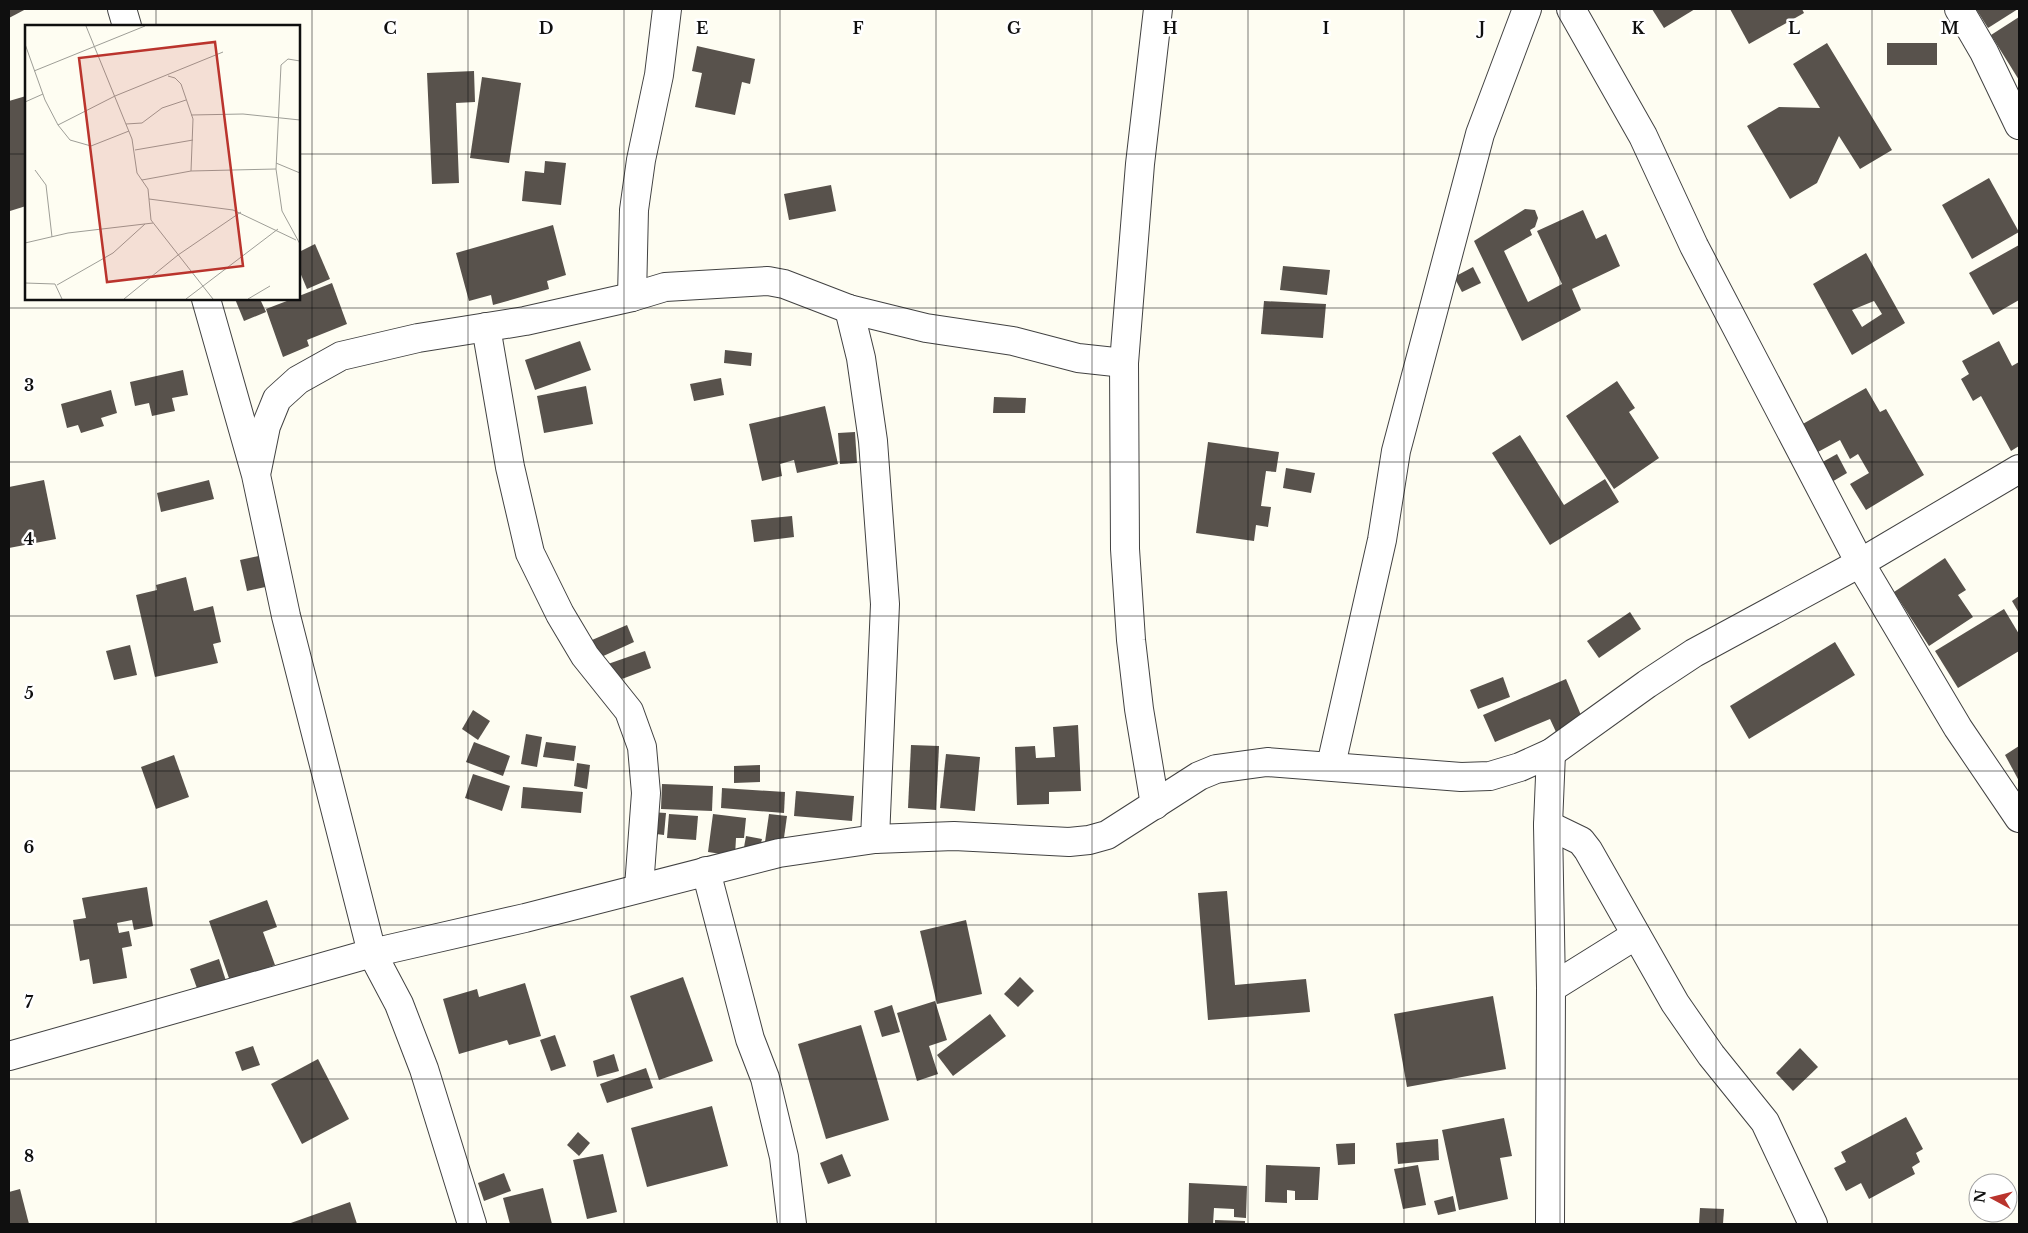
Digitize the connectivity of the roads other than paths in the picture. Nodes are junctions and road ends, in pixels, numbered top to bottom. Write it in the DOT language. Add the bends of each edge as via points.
graph roads {
  1 [pos="122,9"];
  2 [pos="668,9"];
  3 [pos="1158,9"];
  4 [pos="1527,9"];
  5 [pos="1571,9"];
  6 [pos="1958,9"];
  7 [pos="127,25"];
  8 [pos="2019,125"];
  9 [pos="632,297"];
  10 [pos="206,300"];
  11 [pos="849,309"];
  12 [pos="486,327"];
  13 [pos="1124,363"];
  14 [pos="2019,469"];
  15 [pos="256,475"];
  16 [pos="1860,563"];
  17 [pos="1551,753"];
  18 [pos="1330,765"];
  19 [pos="1155,805"];
  20 [pos="2019,818"];
  21 [pos="1548,825"];
  22 [pos="875,839"];
  23 [pos="706,871"];
  24 [pos="639,887"];
  25 [pos="1636,936"];
  26 [pos="372,953"];
  27 [pos="1551,988"];
  28 [pos="9,1056"];
  29 [pos="472,1224"];
  30 [pos="792,1224"];
  31 [pos="1550,1224"];
  32 [pos="1813,1224"];
  1 -- 7 [label="street"];
  2 -- 9 [label="street" via="634,210"];
  3 -- 13 [label="street" via="1140,164"];
  4 -- 18 [label="street" via="1480,134 1396,451 1382,540"];
  5 -- 16 [label="street" via="1643,136 1694,246"];
  6 -- 8 [label="street" via="1984,52"];
  9 -- 11 [label="street" via="665,287 768,281"];
  9 -- 12 [label="street"];
  10 -- 15 [label="street"];
  11 -- 13 [label="street" via="926,328 1013,340 1078,358"];
  11 -- 22 [label="street" via="861,358 873,442 885,604"];
  12 -- 15 [label="street" via="418,338 341,356 298,380 277,399 266,426"];
  12 -- 24 [label="street" via="510,467 530,553 585,656 629,711 642,747 646,792"];
  13 -- 19 [label="street" via="1125,549 1130,631"];
  14 -- 16 [label="street"];
  15 -- 26 [label="street" via="286,616"];
  16 -- 17 [label="street" via="1694,653"];
  16 -- 20 [label="street" via="1958,728"];
  17 -- 18 [label="street" via="1490,776 1461,777"];
  17 -- 21 [label="street"];
  18 -- 19 [label="street" via="1266,762 1216,769 1183,785"];
  19 -- 22 [label="street" via="1107,835 1090,840 1069,842 954,836"];
  21 -- 25 [label="street" via="1580,841 1588,850"];
  21 -- 27 [label="street"];
  22 -- 23 [label="street" via="778,853"];
  23 -- 24 [label="street"];
  23 -- 30 [label="street" via="750,1039 765,1078 778,1130"];
  24 -- 26 [label="street" via="525,918"];
  25 -- 27 [label="street"];
  25 -- 32 [label="street" via="1674,1003 1765,1122"];
  26 -- 28 [label="street"];
  26 -- 29 [label="street" via="399,1004 424,1069"];
  27 -- 31 [label="street"];
}
